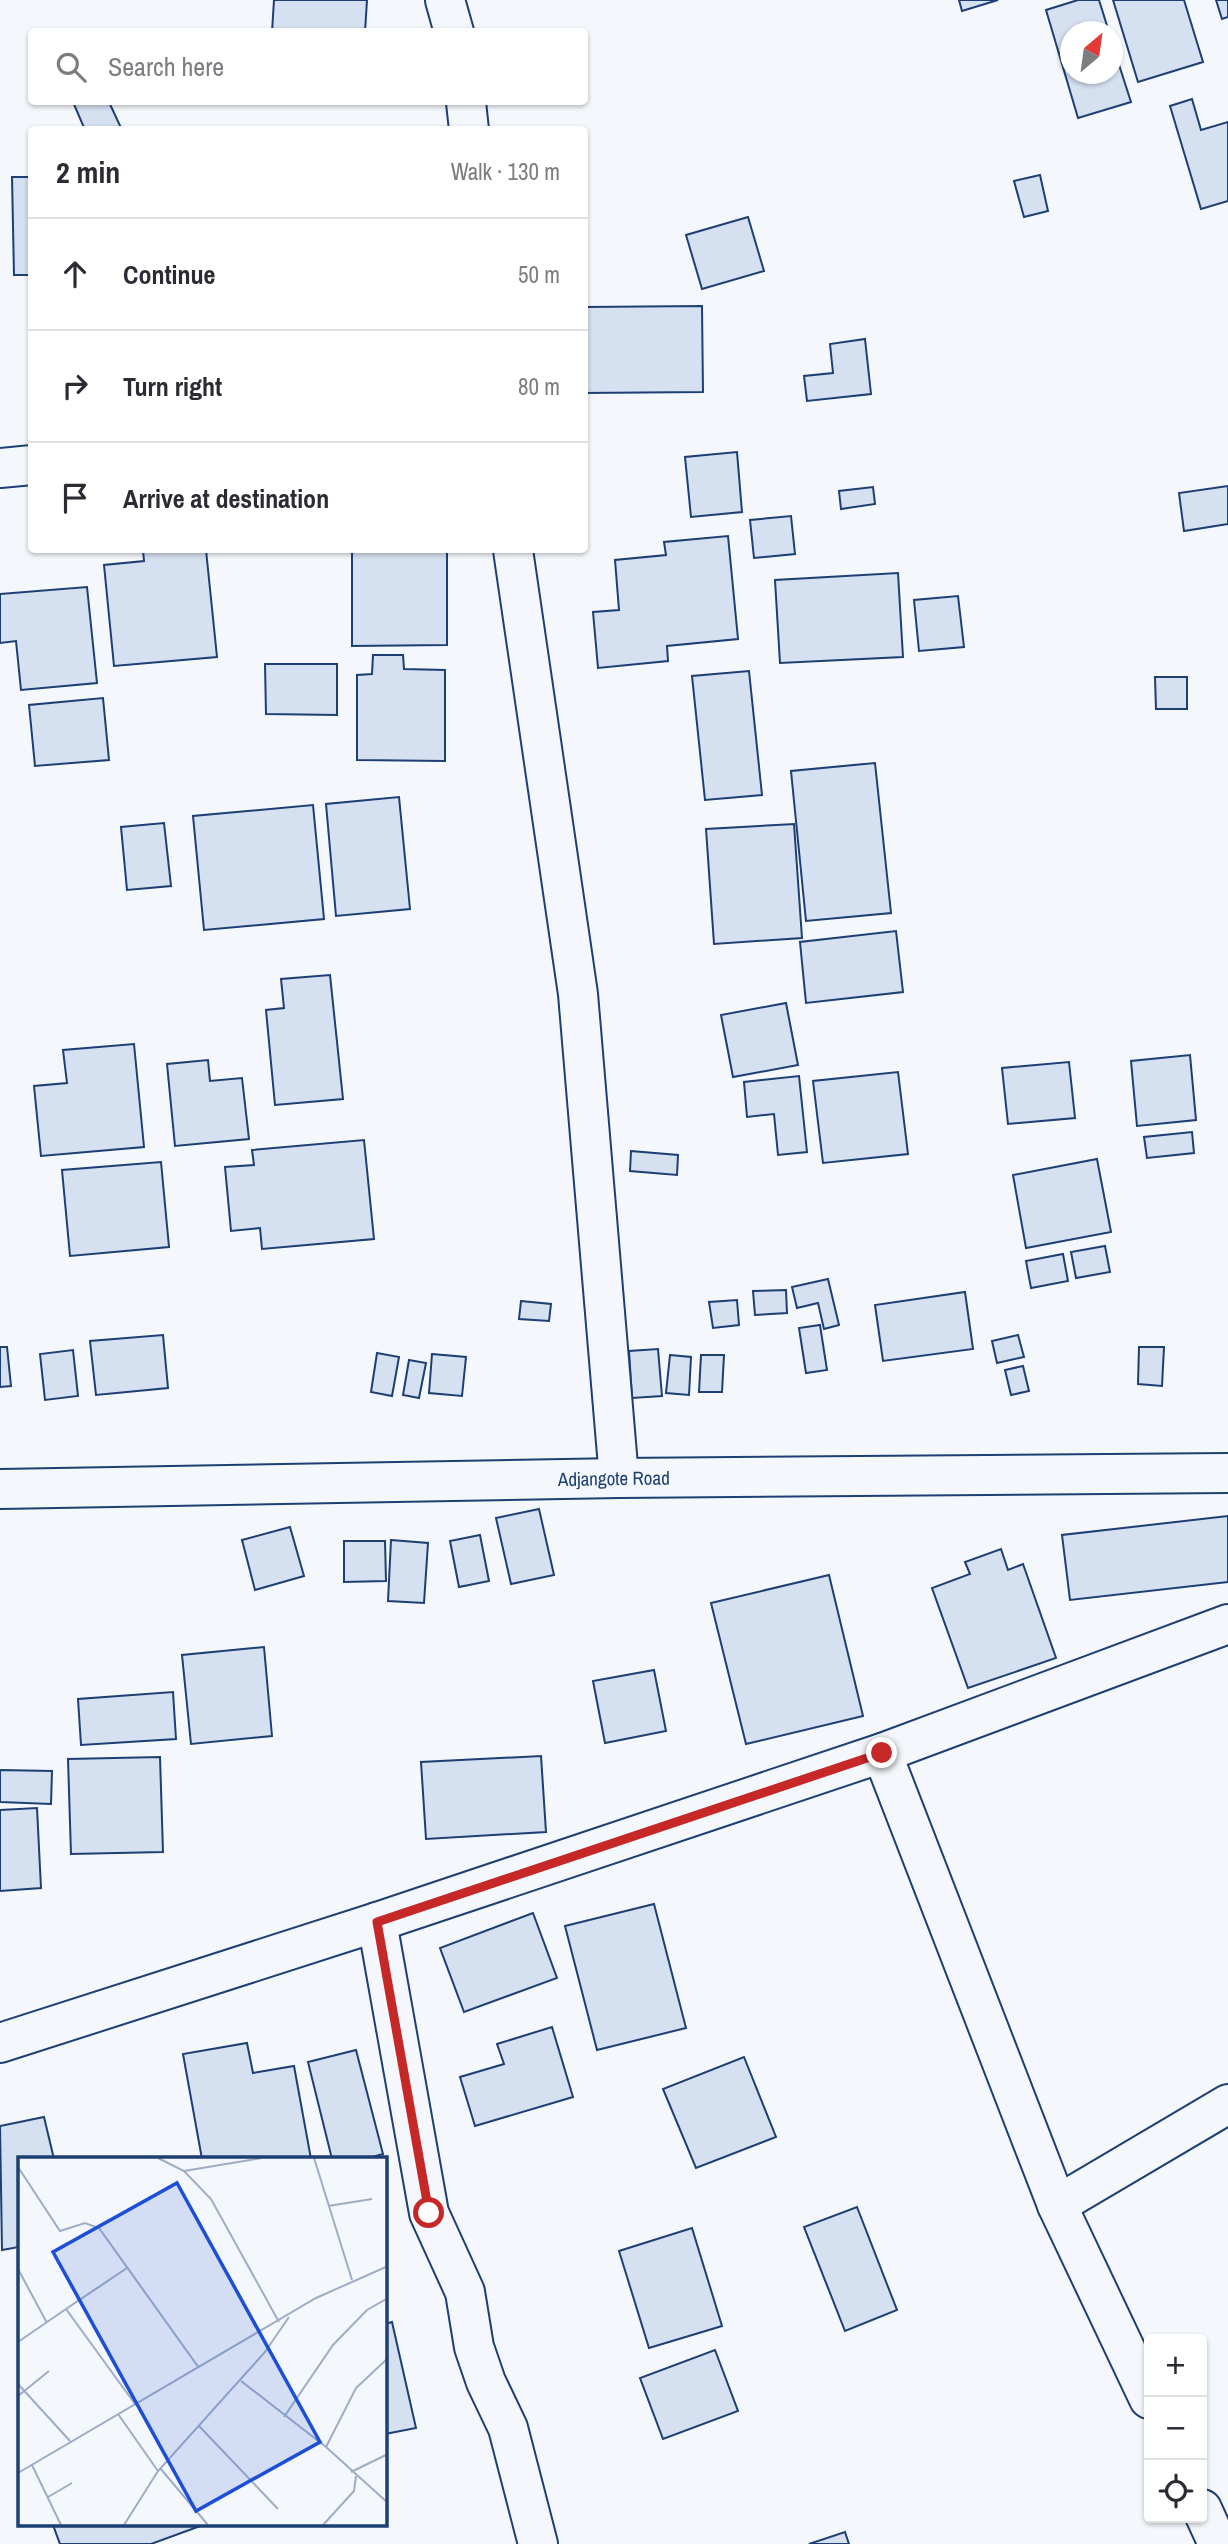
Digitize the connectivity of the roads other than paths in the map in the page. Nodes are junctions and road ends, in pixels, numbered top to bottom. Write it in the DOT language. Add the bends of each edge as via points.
graph roads {
  1 [pos="445,0"];
  2 [pos="453,28"];
  3 [pos="466,105"];
  4 [pos="469,126"];
  5 [pos="28,465"];
  6 [pos="0,468"];
  7 [pos="513,553"];
  8 [pos="1228,1473"];
  9 [pos="618,1478"];
  10 [pos="0,1489"];
  11 [pos="1228,1624"];
  12 [pos="882,1753"];
  13 [pos="377,1922"];
  14 [pos="0,2043"];
  15 [pos="1228,2104"];
  16 [pos="1057,2204"];
  17 [pos="1148,2397"];
  18 [pos="1207,2521"];
  19 [pos="538,2544"];
  20 [pos="1218,2544"];
  1 -- 2 [label="street"];
  3 -- 4 [label="street"];
  5 -- 6 [label="street"];
  7 -- 9 [label="street" via="578,994"];
  8 -- 9 [label="street, Adjangote Road"];
  9 -- 10 [label="street, Adjangote Road"];
  11 -- 12 [label="street"];
  12 -- 13 [label="street"];
  12 -- 16 [label="street"];
  13 -- 14 [label="street"];
  13 -- 19 [label="street" via="429,2213 465,2292 474,2347 508,2428"];
  15 -- 16 [label="street"];
  16 -- 17 [label="street"];
  18 -- 20 [label="street"];
}
